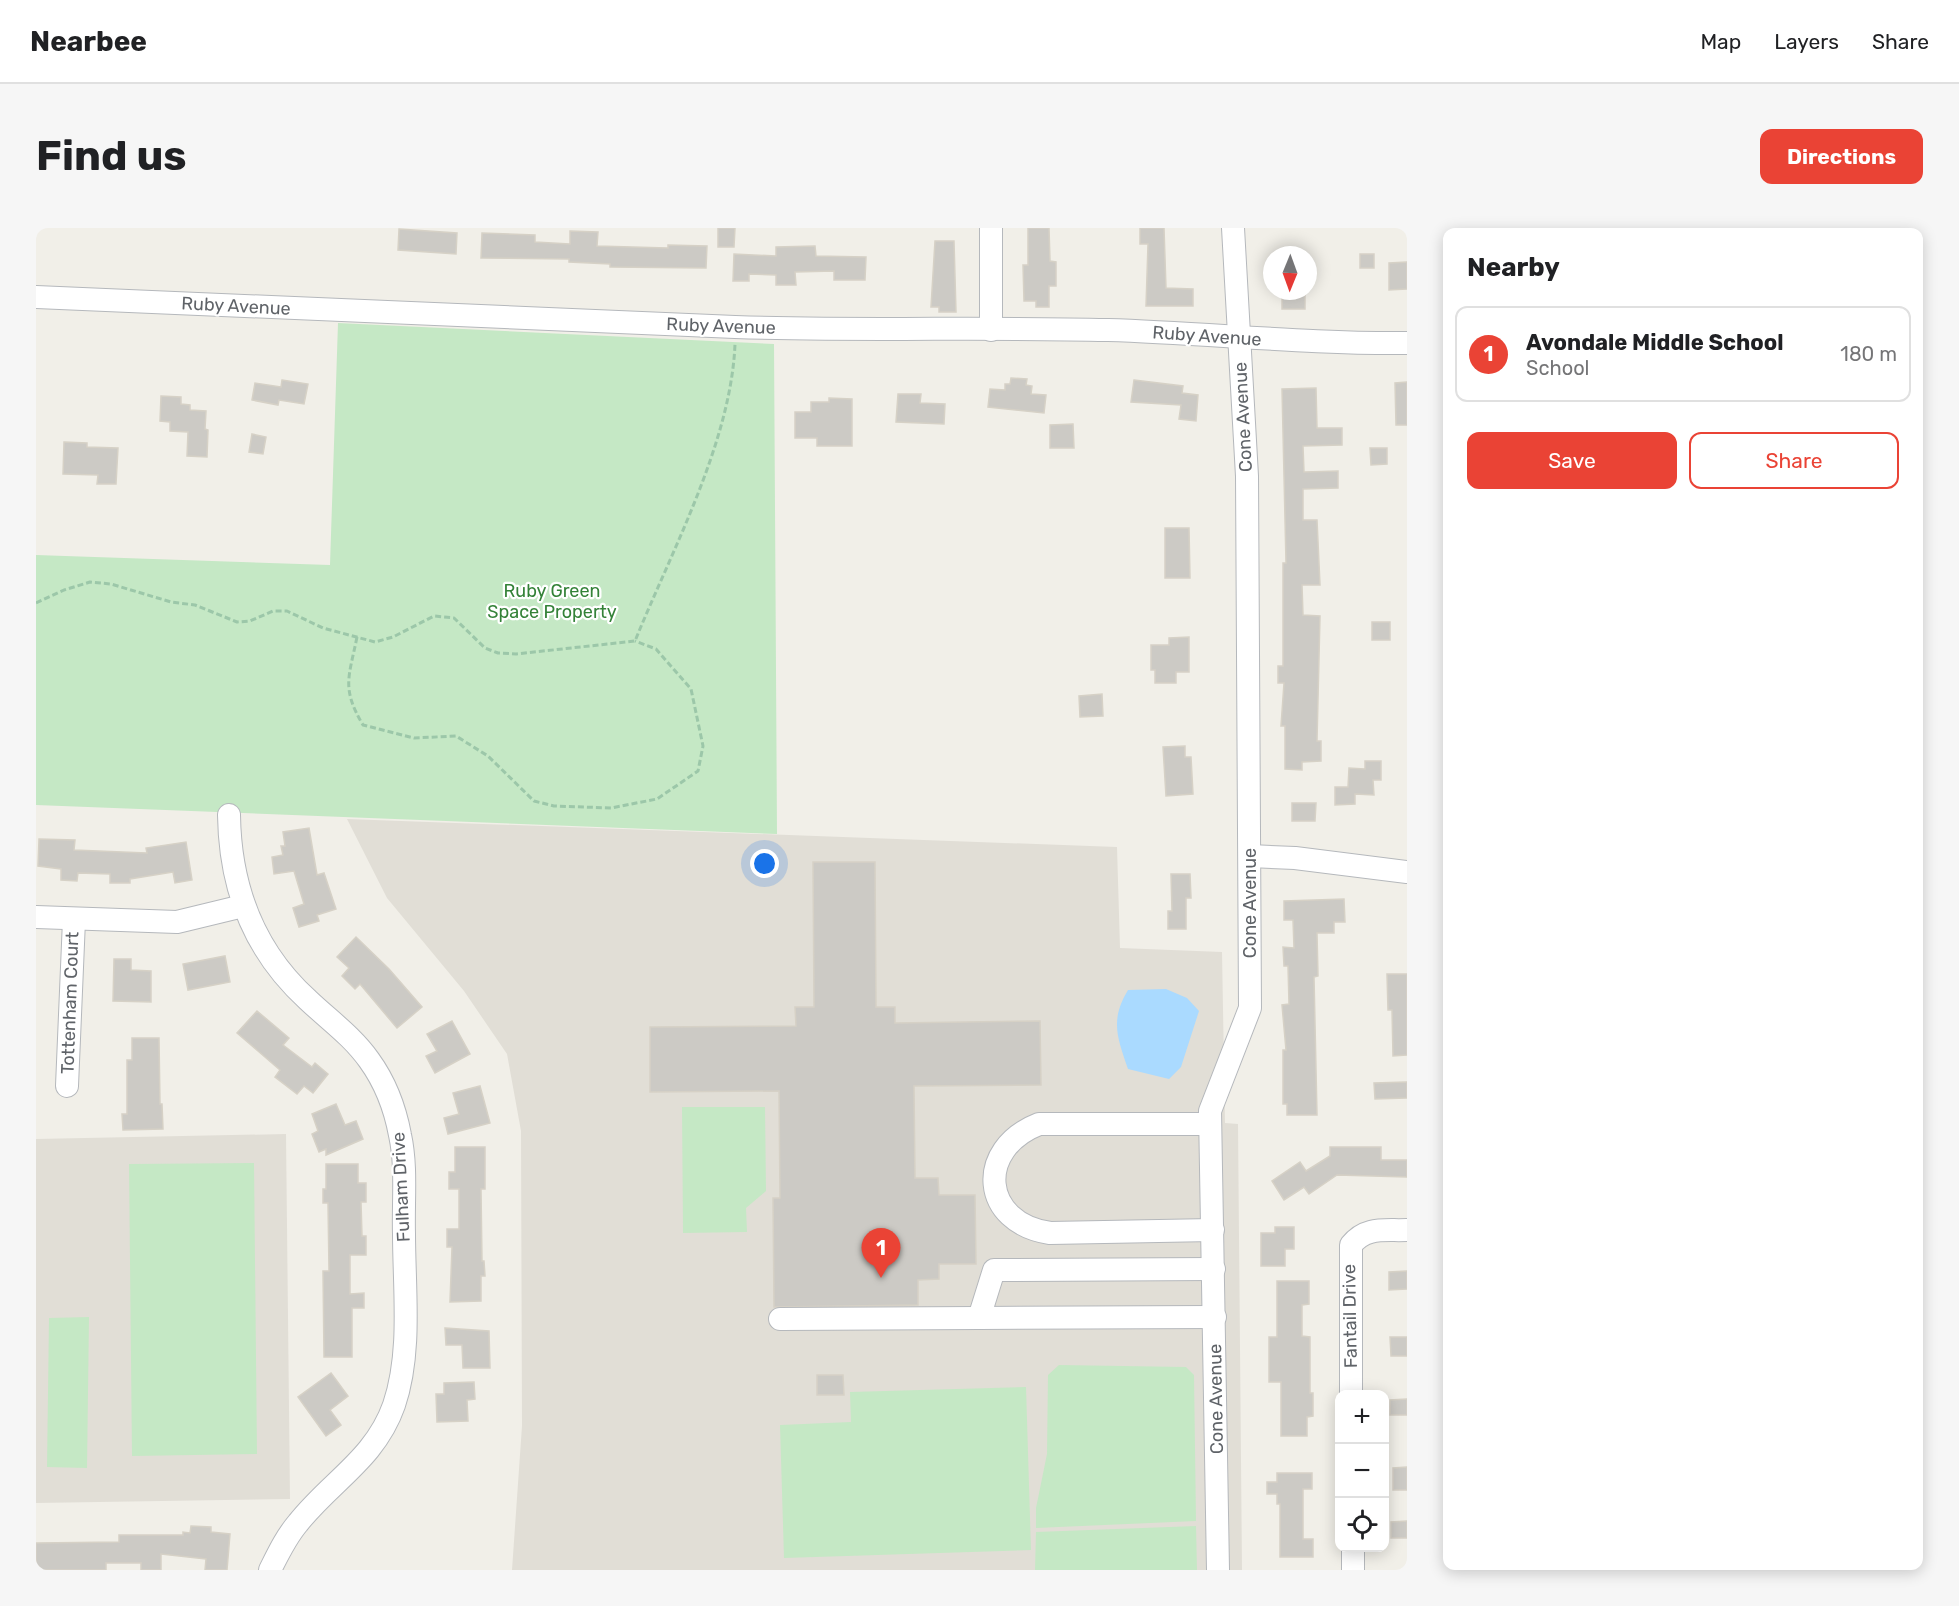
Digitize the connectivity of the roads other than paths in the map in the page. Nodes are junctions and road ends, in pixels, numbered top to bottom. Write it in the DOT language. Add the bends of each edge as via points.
graph roads {
  1 [pos="991,228"];
  2 [pos="1233,228"];
  3 [pos="36,297"];
  4 [pos="991,330"];
  5 [pos="1238,338"];
  6 [pos="1407,343"];
  7 [pos="229,815"];
  8 [pos="1250,856"];
  9 [pos="1407,872"];
  10 [pos="243,906"];
  11 [pos="36,917"];
  12 [pos="74,920"];
  13 [pos="67,1086"];
  14 [pos="1210,1124"];
  15 [pos="1213,1230"];
  16 [pos="1407,1230"];
  17 [pos="1214,1269"];
  18 [pos="1215,1317"];
  19 [pos="979,1318"];
  20 [pos="780,1319"];
  21 [pos="1351,1390"];
  22 [pos="1353,1552"];
  23 [pos="270,1570"];
  24 [pos="1218,1570"];
  25 [pos="1353,1570"];
  1 -- 4 [label="street"];
  2 -- 5 [label="street, Cone Avenue"];
  3 -- 4 [label="street, Ruby Avenue" via="735,327"];
  4 -- 5 [label="street, Ruby Avenue" via="1108,330"];
  5 -- 6 [label="street, Ruby Avenue"];
  5 -- 8 [label="street, Cone Avenue" via="1247,476"];
  7 -- 10 [label="street, Fulham Drive" via="231,861"];
  8 -- 9 [label="street"];
  8 -- 14 [label="street, Cone Avenue" via="1250,1008 1212,1104"];
  10 -- 12 [label="street" via="177,922"];
  10 -- 23 [label="street, Fulham Drive" via="260,942 280,971 355,1043 380,1077 396,1116 403,1160 404,1351 394,1406 363,1459 298,1523"];
  11 -- 12 [label="street"];
  12 -- 13 [label="street, Tottenham Court"];
  14 -- 15 [label="street, Cone Avenue"];
  14 -- 15 [label="street" via="1039,1124 1021,1131 1007,1143 994,1178 1005,1210 1033,1230"];
  15 -- 17 [label="street, Cone Avenue"];
  16 -- 21 [label="street, Fantail Drive" via="1369,1231 1356,1239 1350,1252"];
  17 -- 18 [label="street, Cone Avenue"];
  17 -- 19 [label="street" via="994,1270"];
  18 -- 19 [label="street"];
  18 -- 24 [label="street, Cone Avenue"];
  19 -- 20 [label="street"];
  22 -- 25 [label="street"];
}
